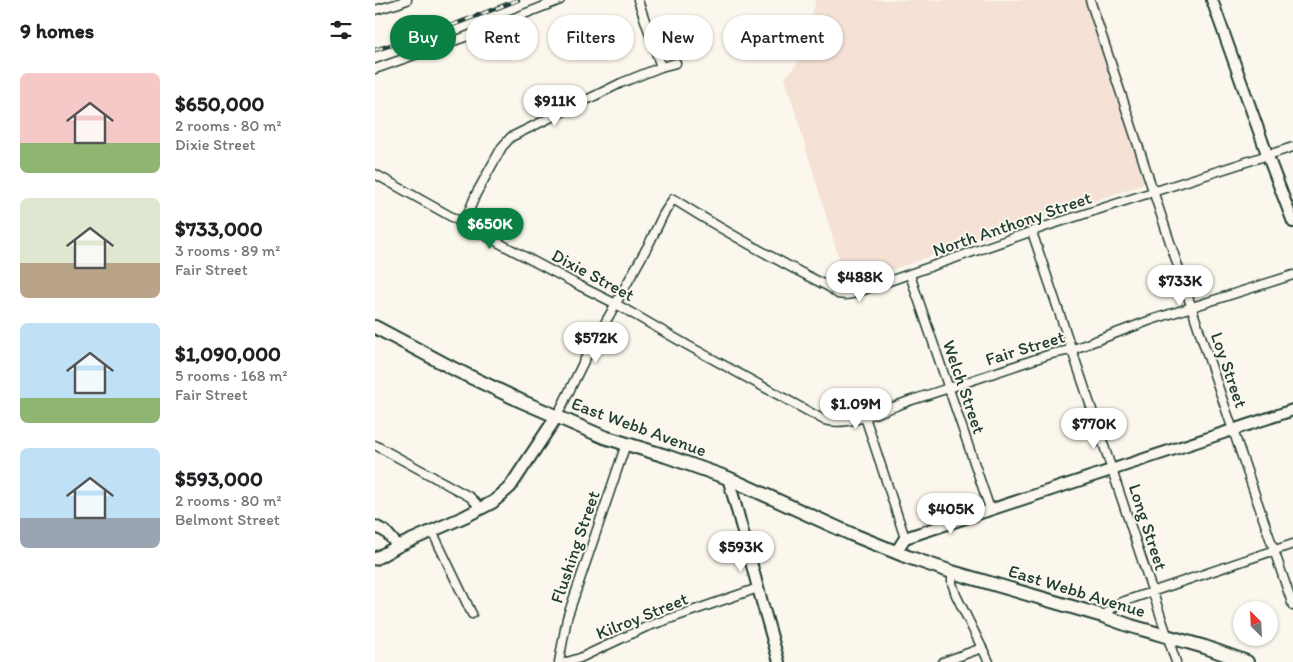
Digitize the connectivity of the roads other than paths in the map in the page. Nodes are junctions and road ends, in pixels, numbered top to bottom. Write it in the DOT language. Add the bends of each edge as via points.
graph roads {
  1 [pos="407,0"];
  2 [pos="560,0"];
  3 [pos="638,0"];
  4 [pos="1090,0"];
  5 [pos="1212,0"];
  6 [pos="395,2"];
  7 [pos="375,10"];
  8 [pos="676,63"];
  9 [pos="661,67"];
  10 [pos="375,69"];
  11 [pos="1293,146"];
  12 [pos="1267,154"];
  13 [pos="375,174"];
  14 [pos="1154,192"];
  15 [pos="1293,222"];
  16 [pos="464,223"];
  17 [pos="1032,232"];
  18 [pos="910,275"];
  19 [pos="1293,275"];
  20 [pos="616,304"];
  21 [pos="1192,308"];
  22 [pos="375,327"];
  23 [pos="1071,350"];
  24 [pos="949,388"];
  25 [pos="769,390"];
  26 [pos="1293,410"];
  27 [pos="557,416"];
  28 [pos="865,417"];
  29 [pos="1234,429"];
  30 [pos="626,444"];
  31 [pos="375,445"];
  32 [pos="1113,469"];
  33 [pos="727,478"];
  34 [pos="990,509"];
  35 [pos="479,510"];
  36 [pos="375,526"];
  37 [pos="432,531"];
  38 [pos="905,538"];
  39 [pos="1293,544"];
  40 [pos="398,546"];
  41 [pos="1274,550"];
  42 [pos="896,552"];
  43 [pos="375,558"];
  44 [pos="952,572"];
  45 [pos="758,588"];
  46 [pos="1153,591"];
  47 [pos="1293,606"];
  48 [pos="472,614"];
  49 [pos="1103,616"];
  50 [pos="1167,636"];
  51 [pos="982,648"];
  52 [pos="559,662"];
  53 [pos="567,662"];
  54 [pos="779,662"];
  55 [pos="943,662"];
  56 [pos="989,662"];
  57 [pos="1176,662"];
  58 [pos="1247,662"];
  1 -- 6 [label="street"];
  2 -- 10 [label="street"];
  3 -- 9 [label="street"];
  4 -- 14 [label="street, Loy Street"];
  5 -- 12 [label="street"];
  6 -- 7 [label="street"];
  8 -- 9 [label="street"];
  9 -- 16 [label="street" via="601,92 508,140 476,194"];
  11 -- 12 [label="street, North Anthony Street"];
  12 -- 14 [label="street, North Anthony Street"];
  12 -- 15 [label="street"];
  13 -- 16 [label="street, Dixie Street"];
  14 -- 17 [label="street, North Anthony Street"];
  14 -- 21 [label="street, Loy Street"];
  16 -- 20 [label="street, Dixie Street"];
  17 -- 18 [label="street, North Anthony Street"];
  17 -- 23 [label="street, Long Street"];
  18 -- 20 [label="street, North Anthony Street" via="851,294 839,294 673,199"];
  18 -- 24 [label="street, Welch Street"];
  19 -- 21 [label="street, Fair Street"];
  20 -- 25 [label="street, Dixie Street"];
  20 -- 27 [label="street, North Anthony Street"];
  21 -- 23 [label="street, Fair Street"];
  21 -- 29 [label="street, Loy Street"];
  22 -- 27 [label="highway, East Webb Avenue" via="507,395"];
  23 -- 24 [label="street, Fair Street"];
  23 -- 32 [label="street, Long Street"];
  24 -- 28 [label="street, Fair Street"];
  24 -- 34 [label="street, Welch Street"];
  25 -- 28 [label="street, Fair Street" via="829,422"];
  26 -- 29 [label="street"];
  27 -- 30 [label="highway, East Webb Avenue"];
  27 -- 35 [label="main road" via="510,487"];
  28 -- 38 [label="street"];
  29 -- 32 [label="street"];
  29 -- 41 [label="street, Loy Street"];
  30 -- 33 [label="highway, East Webb Avenue"];
  30 -- 52 [label="street, Flushing Street" via="567,618"];
  31 -- 35 [label="street" via="470,497"];
  32 -- 34 [label="street"];
  32 -- 46 [label="street, Long Street"];
  33 -- 42 [label="highway, East Webb Avenue"];
  33 -- 45 [label="street"];
  34 -- 38 [label="street"];
  35 -- 37 [label="main road"];
  36 -- 40 [label="street" via="386,532"];
  37 -- 40 [label="main road"];
  37 -- 48 [label="street"];
  38 -- 42 [label="street"];
  39 -- 41 [label="street"];
  40 -- 43 [label="main road"];
  41 -- 46 [label="street"];
  41 -- 47 [label="street, Loy Street"];
  42 -- 44 [label="highway, East Webb Avenue"];
  44 -- 49 [label="highway, East Webb Avenue"];
  44 -- 51 [label="street" via="956,595"];
  45 -- 53 [label="street, Kilroy Street" via="646,627"];
  45 -- 54 [label="street"];
  46 -- 49 [label="street" via="1119,602"];
  46 -- 50 [label="street, Long Street"];
  49 -- 50 [label="highway, East Webb Avenue"];
  50 -- 57 [label="street, Long Street"];
  50 -- 58 [label="highway, East Webb Avenue"];
  51 -- 55 [label="street"];
  51 -- 56 [label="street"];
}
